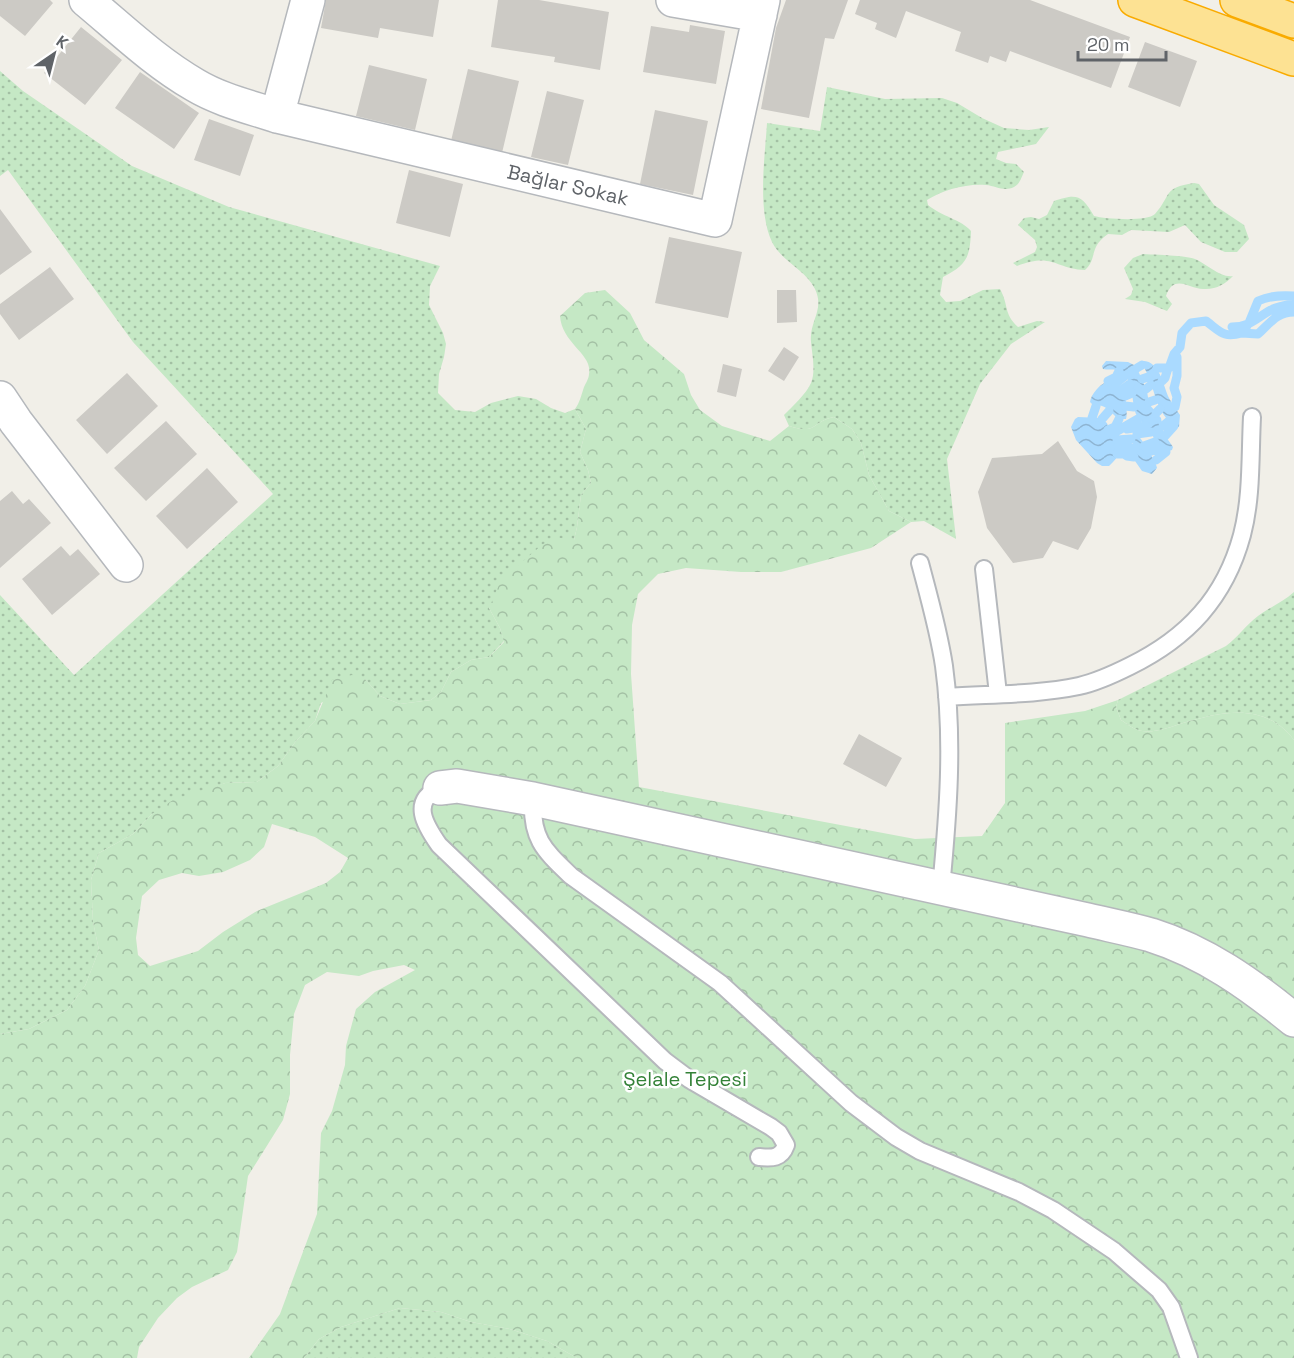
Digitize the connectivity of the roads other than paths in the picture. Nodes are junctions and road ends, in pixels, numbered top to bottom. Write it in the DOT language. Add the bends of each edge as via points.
graph roads {
  1 [pos="86,0"];
  2 [pos="308,0"];
  3 [pos="673,0"];
  4 [pos="1135,0"];
  5 [pos="1237,0"];
  6 [pos="761,7"];
  7 [pos="1282,12"];
  8 [pos="1294,59"];
  9 [pos="277,116"];
  10 [pos="0,398"];
  11 [pos="1252,417"];
  12 [pos="920,563"];
  13 [pos="126,566"];
  14 [pos="984,569"];
  15 [pos="998,694"];
  16 [pos="947,697"];
  17 [pos="440,788"];
  18 [pos="533,799"];
  19 [pos="941,888"];
  20 [pos="1294,1020"];
  21 [pos="759,1157"];
  22 [pos="1189,1358"];
  1 -- 9 [label="street, Bağlar Sokak" via="152,56 205,90"];
  2 -- 9 [label="street"];
  3 -- 6 [label="street"];
  4 -- 8 [label="highway"];
  5 -- 7 [label="highway"];
  6 -- 9 [label="street, Bağlar Sokak" via="715,220"];
  10 -- 13 [label="street"];
  11 -- 15 [label="lane" via="1248,505 1240,543 1226,580 1194,622 1171,643 1080,686"];
  12 -- 16 [label="lane"];
  14 -- 15 [label="lane"];
  15 -- 16 [label="lane"];
  16 -- 19 [label="lane" via="949,782"];
  17 -- 18 [label="street" via="457,786"];
  17 -- 21 [label="lane" via="427,796 422,814 439,845 665,1061 779,1133 786,1145 784,1151 773,1158"];
  18 -- 19 [label="street"];
  18 -- 22 [label="lane" via="534,828 558,864 720,983 851,1103 920,1151 1053,1210 1144,1274 1171,1307"];
  19 -- 20 [label="street" via="1088,920 1187,949 1251,985"];
}
